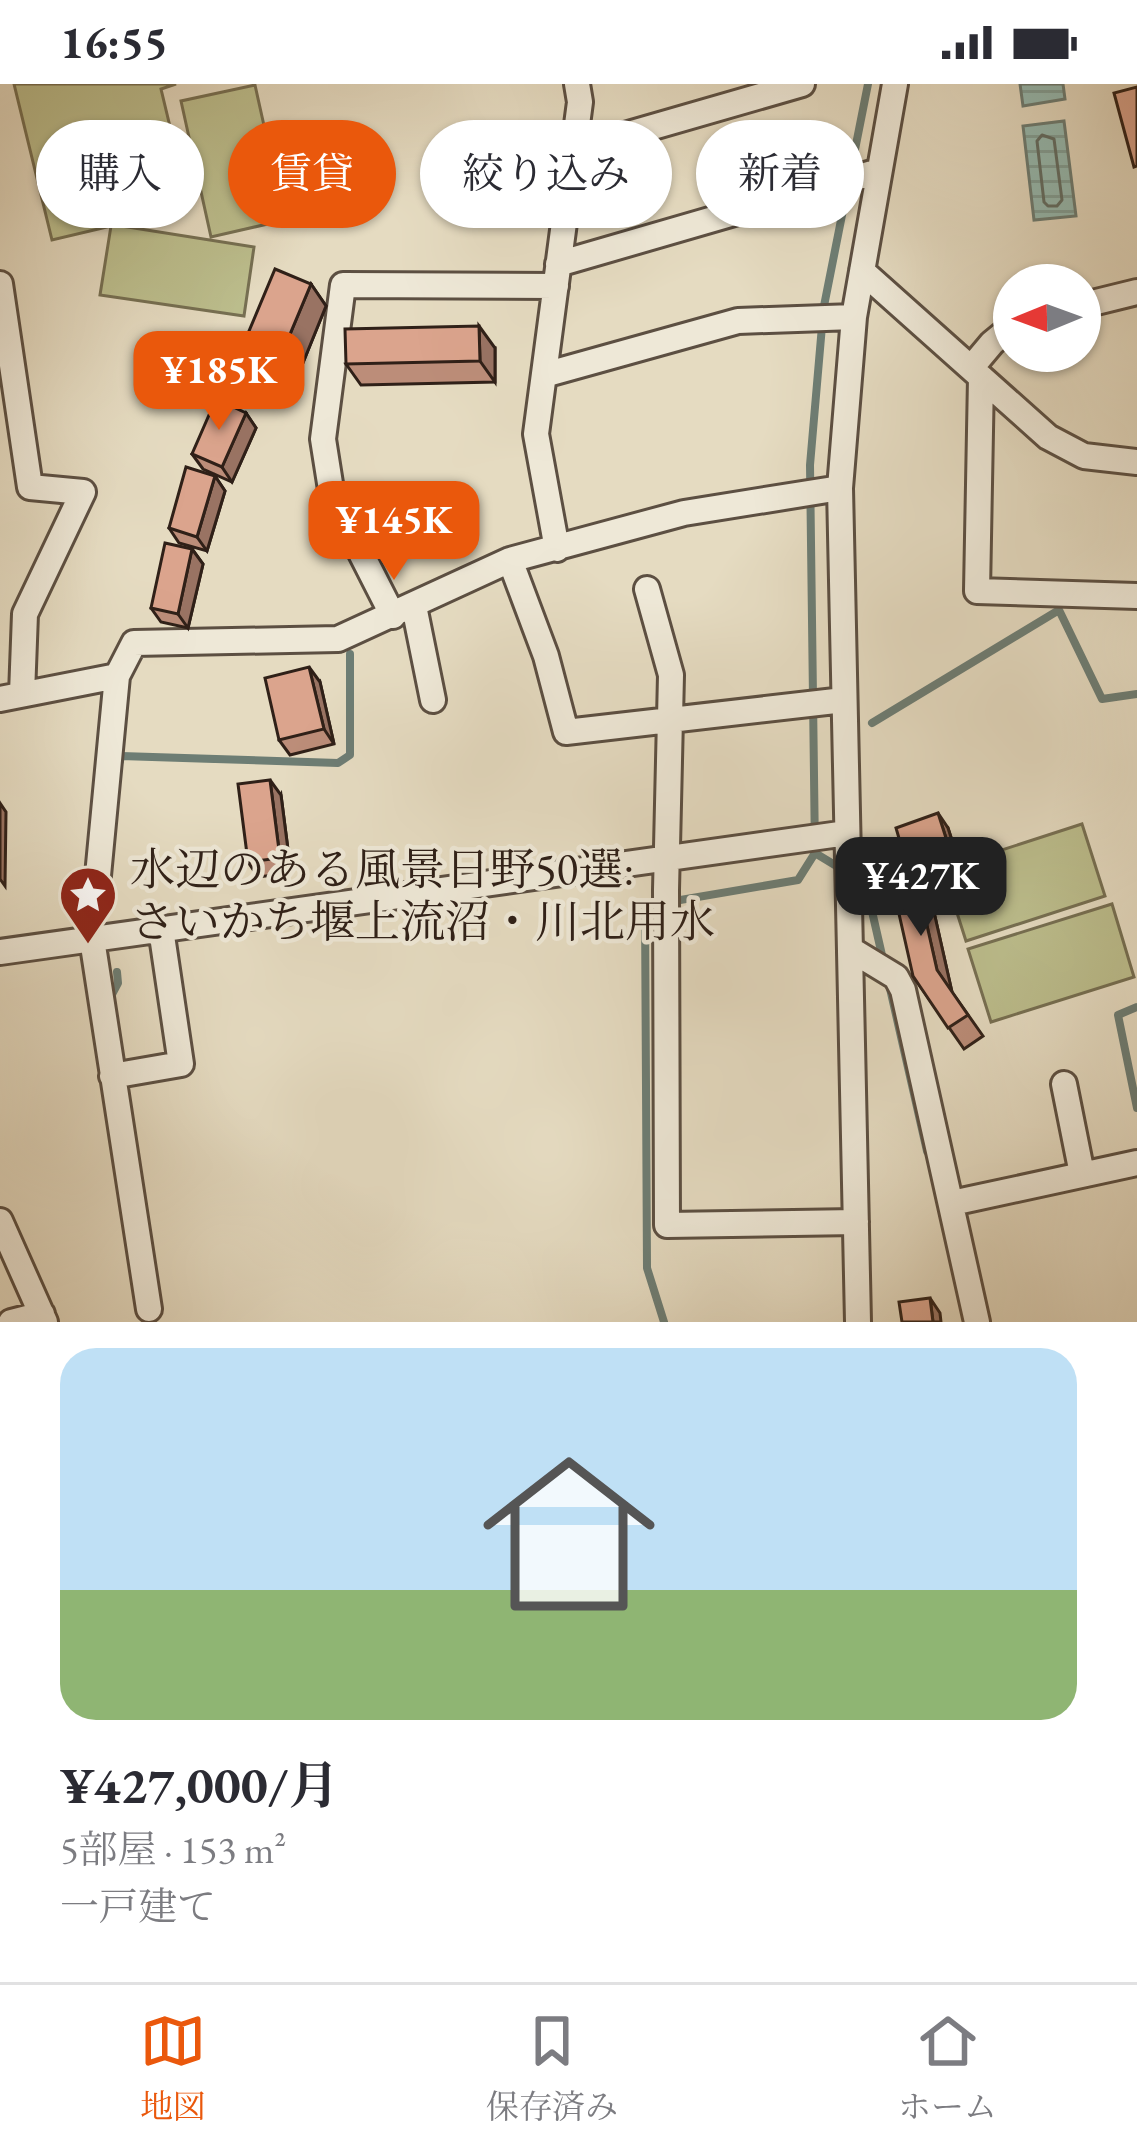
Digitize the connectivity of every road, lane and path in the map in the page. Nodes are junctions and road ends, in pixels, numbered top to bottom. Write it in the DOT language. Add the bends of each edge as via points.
graph roads {
  1 [pos="577,84"];
  2 [pos="802,84"];
  3 [pos="895,84"];
  4 [pos="577,120"];
  5 [pos="672,121"];
  6 [pos="864,156"];
  7 [pos="563,228"];
  8 [pos="696,228"];
  9 [pos="859,228"];
  10 [pos="862,271"];
  11 [pos="557,275"];
  12 [pos="0,284"];
  13 [pos="1137,292"];
  14 [pos="1101,301"];
  15 [pos="833,318"];
  16 [pos="993,342"];
  17 [pos="976,373"];
  18 [pos="544,375"];
  19 [pos="1137,463"];
  20 [pos="820,491"];
  21 [pos="557,549"];
  22 [pos="510,560"];
  23 [pos="647,589"];
  24 [pos="1137,596"];
  25 [pos="404,611"];
  26 [pos="117,676"];
  27 [pos="11,697"];
  28 [pos="433,700"];
  29 [pos="835,701"];
  30 [pos="671,721"];
  31 [pos="837,834"];
  32 [pos="666,858"];
  33 [pos="97,886"];
  34 [pos="161,929"];
  35 [pos="92,939"];
  36 [pos="850,949"];
  37 [pos="0,952"];
  38 [pos="112,1076"];
  39 [pos="1064,1084"];
  40 [pos="1137,1163"];
  41 [pos="1082,1174"];
  42 [pos="952,1203"];
  43 [pos="0,1221"];
  44 [pos="856,1222"];
  45 [pos="149,1309"];
  46 [pos="44,1318"];
  47 [pos="10,1322"];
  48 [pos="858,1322"];
  49 [pos="977,1322"];
  1 -- 4 [label="street"];
  2 -- 5 [label="street"];
  3 -- 6 [label="street"];
  7 -- 11 [label="street"];
  8 -- 11 [label="street"];
  9 -- 10 [label="street"];
  10 -- 15 [label="street"];
  10 -- 17 [label="street"];
  11 -- 18 [label="street"];
  11 -- 25 [label="street" via="343,285 322,439 332,496"];
  12 -- 27 [label="street" via="30,487 83,492 25,614"];
  13 -- 14 [label="street"];
  15 -- 18 [label="street" via="738,321"];
  15 -- 20 [label="street"];
  16 -- 17 [label="street"];
  17 -- 19 [label="street" via="1065,447"];
  17 -- 24 [label="street" via="977,591"];
  18 -- 21 [label="street" via="536,434"];
  20 -- 21 [label="street" via="684,513"];
  20 -- 29 [label="street"];
  21 -- 22 [label="street"];
  22 -- 25 [label="street"];
  22 -- 30 [label="street" via="566,732"];
  23 -- 30 [label="street" via="671,675"];
  25 -- 26 [label="street" via="338,639 134,643"];
  25 -- 28 [label="street"];
  26 -- 27 [label="street"];
  26 -- 33 [label="street"];
  29 -- 30 [label="street"];
  29 -- 31 [label="street"];
  30 -- 32 [label="street"];
  31 -- 32 [label="street"];
  31 -- 36 [label="street"];
  32 -- 34 [label="street"];
  32 -- 44 [label="street" via="668,1225"];
  34 -- 35 [label="street"];
  34 -- 38 [label="street" via="181,1064"];
  35 -- 37 [label="street"];
  35 -- 38 [label="street"];
  36 -- 42 [label="street" via="903,990"];
  36 -- 44 [label="street"];
  38 -- 45 [label="street"];
  39 -- 41 [label="street"];
  40 -- 41 [label="street"];
  41 -- 42 [label="street"];
  42 -- 49 [label="street"];
  43 -- 46 [label="street"];
  44 -- 48 [label="street"];
  46 -- 47 [label="street"];
}
